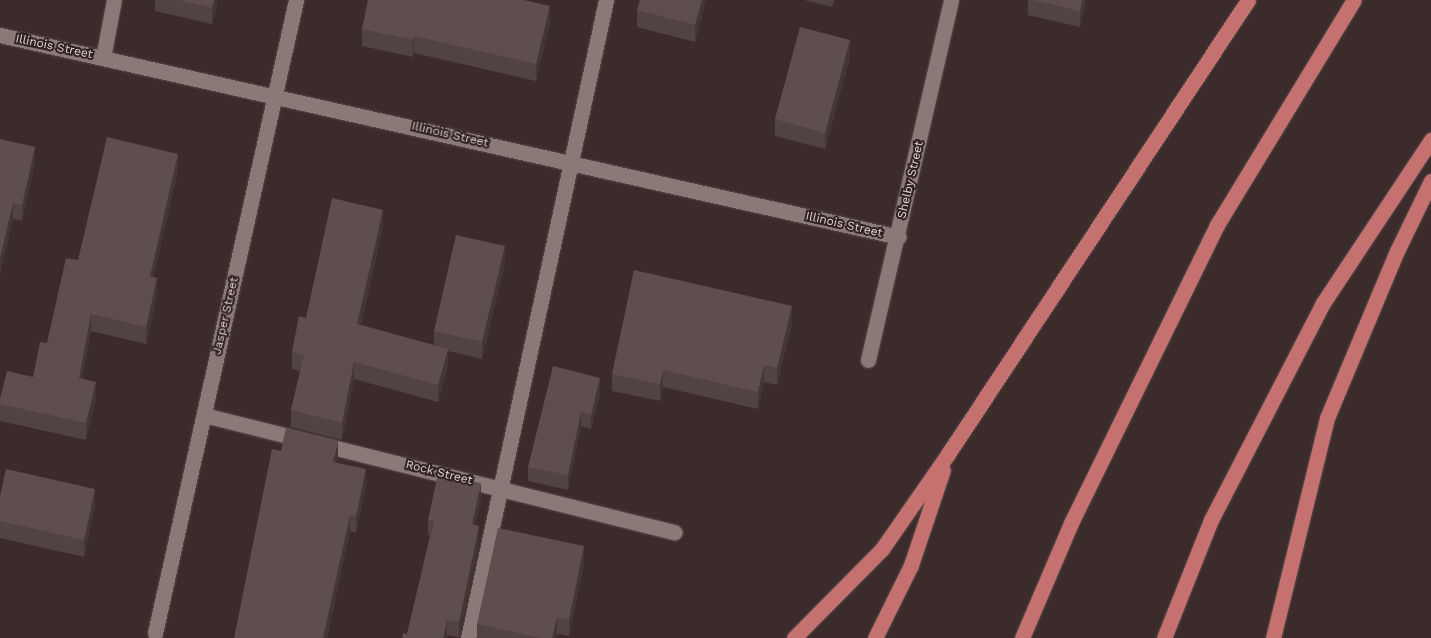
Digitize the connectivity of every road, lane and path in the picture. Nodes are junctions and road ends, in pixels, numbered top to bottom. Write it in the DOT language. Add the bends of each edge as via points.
graph roads {
  1 [pos="114,0"];
  2 [pos="296,0"];
  3 [pos="606,0"];
  4 [pos="951,0"];
  5 [pos="1248,0"];
  6 [pos="1354,0"];
  7 [pos="0,35"];
  8 [pos="103,58"];
  9 [pos="276,95"];
  10 [pos="1431,140"];
  11 [pos="572,163"];
  12 [pos="1431,181"];
  13 [pos="899,237"];
  14 [pos="868,360"];
  15 [pos="204,414"];
  16 [pos="948,454"];
  17 [pos="500,488"];
  18 [pos="675,532"];
  19 [pos="155,633"];
  20 [pos="468,638"];
  21 [pos="794,638"];
  22 [pos="875,638"];
  23 [pos="1022,638"];
  24 [pos="1164,638"];
  25 [pos="1275,638"];
  1 -- 8 [label="street"];
  2 -- 9 [label="street, Jasper Street"];
  3 -- 11 [label="street"];
  4 -- 13 [label="street, Shelby Street"];
  5 -- 16 [label="highway"];
  6 -- 23 [label="highway" via="1217,225 1072,524"];
  7 -- 8 [label="street, Illinois Street"];
  8 -- 9 [label="street, Illinois Street"];
  9 -- 11 [label="street, Illinois Street"];
  9 -- 15 [label="street, Jasper Street"];
  10 -- 24 [label="highway" via="1323,302 1211,520"];
  11 -- 13 [label="street, Illinois Street"];
  11 -- 17 [label="street"];
  12 -- 25 [label="highway" via="1397,251 1327,418 1279,608"];
  13 -- 14 [label="street, Shelby Street"];
  15 -- 17 [label="street, Rock Street"];
  15 -- 19 [label="street, Jasper Street"];
  16 -- 21 [label="highway" via="882,548"];
  16 -- 22 [label="highway" via="911,565"];
  17 -- 18 [label="street, Rock Street"];
  17 -- 20 [label="street"];
}
